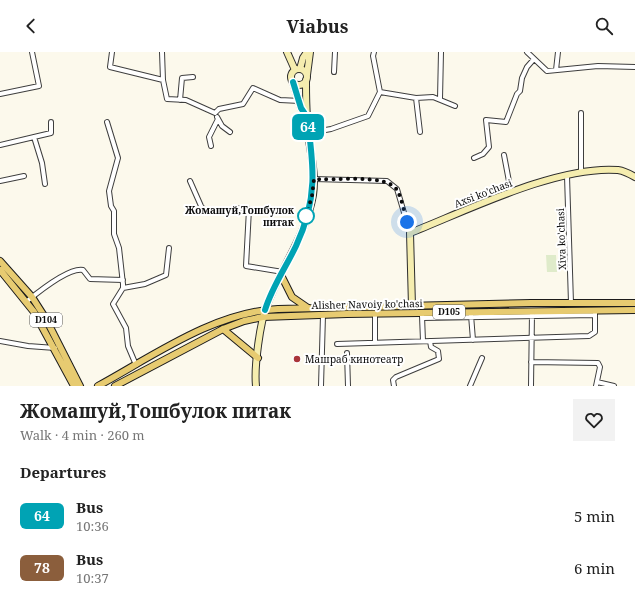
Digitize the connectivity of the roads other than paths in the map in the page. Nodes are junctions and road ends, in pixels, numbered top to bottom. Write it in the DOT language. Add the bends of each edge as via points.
graph roads {
  1 [pos="32,52"];
  2 [pos="112,52"];
  3 [pos="162,52"];
  4 [pos="309,52"];
  5 [pos="335,52"];
  6 [pos="374,52"];
  7 [pos="441,52"];
  8 [pos="527,52"];
  9 [pos="558,52"];
  10 [pos="287,54"];
  11 [pos="303,58"];
  12 [pos="534,59"];
  13 [pos="635,67"];
  14 [pos="297,70"];
  15 [pos="556,70"];
  16 [pos="334,72"];
  17 [pos="194,77"];
  18 [pos="306,78"];
  19 [pos="163,80"];
  20 [pos="293,82"];
  21 [pos="380,92"];
  22 [pos="0,94"];
  23 [pos="416,98"];
  24 [pos="440,99"];
  25 [pos="180,100"];
  26 [pos="300,101"];
  27 [pos="455,106"];
  28 [pos="215,113"];
  29 [pos="581,114"];
  30 [pos="307,117"];
  31 [pos="218,119"];
  32 [pos="51,122"];
  33 [pos="107,122"];
  34 [pos="230,132"];
  35 [pos="420,132"];
  36 [pos="309,133"];
  37 [pos="34,137"];
  38 [pos="0,145"];
  39 [pos="211,146"];
  40 [pos="504,155"];
  41 [pos="474,158"];
  42 [pos="581,172"];
  43 [pos="24,176"];
  44 [pos="567,176"];
  45 [pos="635,177"];
  46 [pos="314,179"];
  47 [pos="0,181"];
  48 [pos="190,182"];
  49 [pos="45,184"];
  50 [pos="511,192"];
  51 [pos="410,233"];
  52 [pos="168,248"];
  53 [pos="0,261"];
  54 [pos="0,270"];
  55 [pos="282,273"];
  56 [pos="2,278"];
  57 [pos="123,280"];
  58 [pos="123,288"];
  59 [pos="32,297"];
  60 [pos="26,302"];
  61 [pos="571,303"];
  62 [pos="635,303"];
  63 [pos="412,306"];
  64 [pos="309,308"];
  65 [pos="265,310"];
  66 [pos="635,310"];
  67 [pos="374,313"];
  68 [pos="532,313"];
  69 [pos="595,313"];
  70 [pos="471,314"];
  71 [pos="323,315"];
  72 [pos="422,315"];
  73 [pos="263,317"];
  74 [pos="223,329"];
  75 [pos="532,338"];
  76 [pos="473,340"];
  77 [pos="0,341"];
  78 [pos="423,341"];
  79 [pos="430,341"];
  80 [pos="375,342"];
  81 [pos="337,344"];
  82 [pos="55,348"];
  83 [pos="347,353"];
  84 [pos="258,358"];
  85 [pos="482,358"];
  86 [pos="532,362"];
  87 [pos="136,365"];
  88 [pos="597,384"];
  89 [pos="74,386"];
  90 [pos="80,386"];
  91 [pos="98,386"];
  92 [pos="115,386"];
  93 [pos="256,386"];
  94 [pos="321,386"];
  95 [pos="348,386"];
  96 [pos="394,386"];
  97 [pos="470,386"];
  98 [pos="531,386"];
  99 [pos="614,386"];
  1 -- 22 [label="street" via="39,86"];
  2 -- 19 [label="street" via="110,67"];
  3 -- 19 [label="street"];
  4 -- 11 [label="main road"];
  4 -- 18 [label="main road"];
  5 -- 16 [label="street"];
  6 -- 21 [label="street"];
  7 -- 24 [label="street"];
  8 -- 12 [label="street"];
  9 -- 15 [label="street"];
  10 -- 11 [label="main road" via="296,60"];
  10 -- 14 [label="main road"];
  11 -- 14 [label="main road"];
  12 -- 15 [label="street" via="544,70"];
  12 -- 41 [label="street" via="522,78 520,91 506,122 486,120 489,147 483,154"];
  13 -- 15 [label="street" via="598,66"];
  14 -- 18 [label="main road" via="304,71"];
  14 -- 20 [label="main road" via="292,77"];
  17 -- 25 [label="street" via="182,78"];
  18 -- 20 [label="main road" via="300,84"];
  18 -- 30 [label="main road"];
  19 -- 25 [label="street" via="167,99"];
  20 -- 26 [label="main road"];
  21 -- 23 [label="street"];
  21 -- 36 [label="street" via="368,116 331,129"];
  23 -- 24 [label="street" via="432,96"];
  23 -- 35 [label="street"];
  24 -- 27 [label="street"];
  25 -- 28 [label="street" via="186,100"];
  26 -- 28 [label="street" via="280,100 253,88 243,104 219,109"];
  26 -- 30 [label="main road"];
  28 -- 31 [label="street"];
  29 -- 42 [label="street"];
  30 -- 36 [label="main road"];
  31 -- 34 [label="street"];
  31 -- 39 [label="street" via="209,137"];
  32 -- 37 [label="street" via="52,133"];
  33 -- 57 [label="street" via="118,158 109,191"];
  36 -- 46 [label="main road"];
  37 -- 38 [label="street"];
  37 -- 49 [label="street"];
  40 -- 50 [label="street"];
  42 -- 44 [label="main road, Axsi ko'chasi"];
  42 -- 45 [label="main road, Axsi ko'chasi" via="620,170"];
  43 -- 47 [label="street"];
  44 -- 50 [label="main road, Axsi ko'chasi"];
  44 -- 61 [label="street, Xiva ko'chasi"];
  46 -- 51 [label="street" via="387,181 397,189"];
  46 -- 55 [label="main road" via="312,196 297,244"];
  48 -- 55 [label="street" via="206,211 250,209 246,266"];
  50 -- 51 [label="main road, Axsi ko'chasi"];
  51 -- 63 [label="main road"];
  52 -- 58 [label="street" via="166,275 145,284"];
  53 -- 59 [label="main road, D104"];
  54 -- 56 [label="main road, D104"];
  55 -- 64 [label="main road" via="292,297"];
  55 -- 65 [label="main road"];
  56 -- 60 [label="main road, D104"];
  57 -- 58 [label="street"];
  57 -- 59 [label="street" via="90,279 83,270 78,269"];
  58 -- 87 [label="street" via="113,304 126,328 128,346"];
  59 -- 60 [label="street"];
  59 -- 90 [label="main road, D104" via="56,337"];
  60 -- 82 [label="main road, D104"];
  61 -- 62 [label="main road, Alisher Navoiy ko'chasi / D105"];
  61 -- 63 [label="main road, Alisher Navoiy ko'chasi / D105"];
  63 -- 64 [label="main road, Alisher Navoiy ko'chasi / D105"];
  64 -- 65 [label="main road, Alisher Navoiy ko'chasi / D105"];
  65 -- 73 [label="main road"];
  65 -- 87 [label="main road, D105" via="233,317 210,326"];
  66 -- 69 [label="main road, Alisher Navoiy ko'chasi / D105"];
  67 -- 71 [label="main road, Alisher Navoiy ko'chasi / D105"];
  67 -- 72 [label="main road, Alisher Navoiy ko'chasi / D105"];
  67 -- 80 [label="street"];
  68 -- 69 [label="main road, Alisher Navoiy ko'chasi / D105"];
  68 -- 70 [label="main road, Alisher Navoiy ko'chasi / D105"];
  68 -- 75 [label="street"];
  69 -- 75 [label="street" via="592,336"];
  70 -- 72 [label="main road, Alisher Navoiy ko'chasi / D105"];
  70 -- 76 [label="street"];
  71 -- 73 [label="main road, Alisher Navoiy ko'chasi / D105"];
  71 -- 94 [label="street"];
  72 -- 78 [label="street"];
  73 -- 74 [label="main road, Alisher Navoiy ko'chasi / D105"];
  73 -- 84 [label="main road"];
  74 -- 84 [label="main road"];
  74 -- 92 [label="main road, Alisher Navoiy ko'chasi / D105"];
  75 -- 76 [label="street"];
  75 -- 86 [label="street"];
  76 -- 79 [label="street"];
  77 -- 82 [label="street"];
  78 -- 79 [label="street"];
  78 -- 80 [label="street"];
  79 -- 96 [label="street" via="431,347 438,351 439,359 396,377 393,380"];
  80 -- 81 [label="street"];
  82 -- 89 [label="main road, D104"];
  83 -- 95 [label="street"];
  84 -- 93 [label="main road"];
  85 -- 97 [label="street"];
  86 -- 88 [label="street" via="598,363 600,367"];
  86 -- 98 [label="street"];
  87 -- 91 [label="main road, D105"];
  88 -- 99 [label="street"];
}
